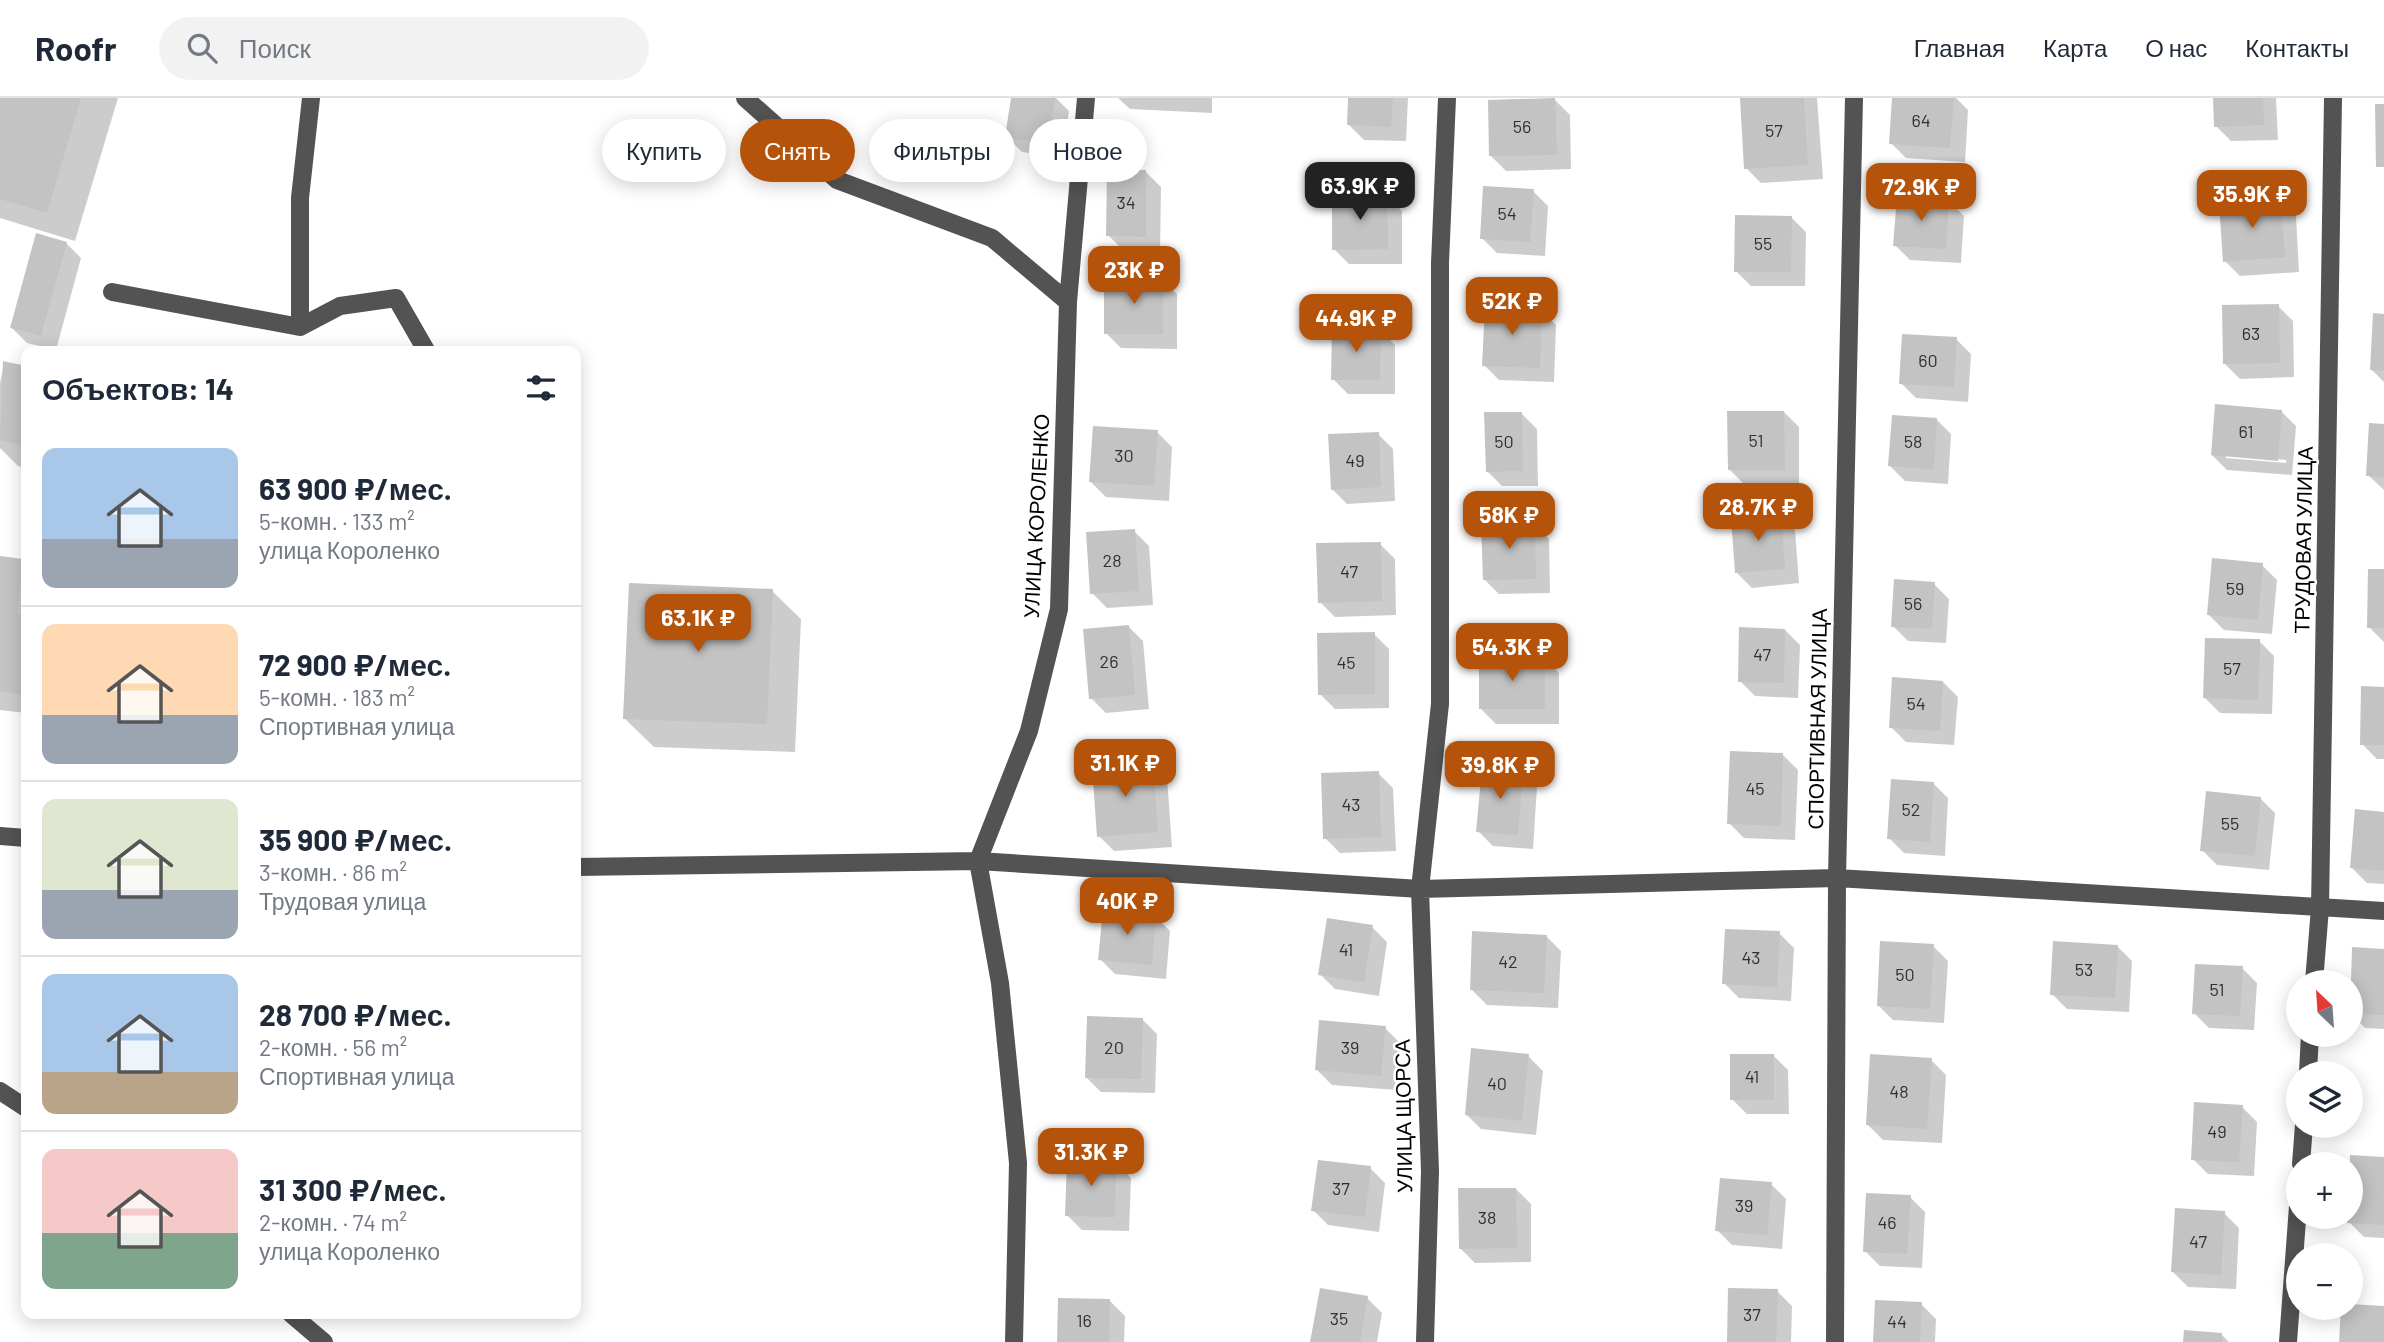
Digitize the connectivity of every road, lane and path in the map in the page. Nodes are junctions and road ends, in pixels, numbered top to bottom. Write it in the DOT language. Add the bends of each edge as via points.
graph roads {
  1 [pos="311,98"];
  2 [pos="745,98"];
  3 [pos="1086,98"];
  4 [pos="1447,98"];
  5 [pos="1854,98"];
  6 [pos="2333,98"];
  7 [pos="112,292"];
  8 [pos="1069,302"];
  9 [pos="300,327"];
  10 [pos="424,346"];
  11 [pos="0,836"];
  12 [pos="21,838"];
  13 [pos="978,860"];
  14 [pos="581,867"];
  15 [pos="1837,878"];
  16 [pos="1420,889"];
  17 [pos="2320,908"];
  18 [pos="2384,911"];
  19 [pos="2315,970"];
  20 [pos="0,1091"];
  21 [pos="21,1105"];
  22 [pos="2296,1229"];
  23 [pos="297,1319"];
  24 [pos="324,1342"];
  25 [pos="1014,1342"];
  26 [pos="1425,1342"];
  27 [pos="1835,1342"];
  28 [pos="2288,1342"];
  1 -- 9 [label="street" via="300,198"];
  2 -- 8 [label="street" via="837,180 992,238"];
  3 -- 8 [label="street, УЛИЦА КОРОЛЕНКО"];
  4 -- 16 [label="street, УЛИЦА ЩОРСА" via="1440,262 1440,704"];
  5 -- 15 [label="street, СПОРТИВНАЯ УЛИЦА"];
  6 -- 17 [label="street, ТРУДОВАЯ УЛИЦА"];
  7 -- 9 [label="street"];
  8 -- 13 [label="street, УЛИЦА КОРОЛЕНКО" via="1059,609 1028,730"];
  9 -- 10 [label="street" via="340,306 396,298"];
  11 -- 12 [label="street"];
  13 -- 14 [label="street"];
  13 -- 16 [label="street"];
  13 -- 25 [label="street" via="1000,983 1018,1163"];
  15 -- 16 [label="street"];
  15 -- 17 [label="street"];
  15 -- 27 [label="street, СПОРТИВНАЯ УЛИЦА"];
  16 -- 26 [label="street, УЛИЦА ЩОРСА" via="1430,1171"];
  17 -- 18 [label="street"];
  17 -- 19 [label="street, ТРУДОВАЯ УЛИЦА"];
  20 -- 21 [label="street"];
  22 -- 28 [label="street"];
  23 -- 24 [label="street"];
}
